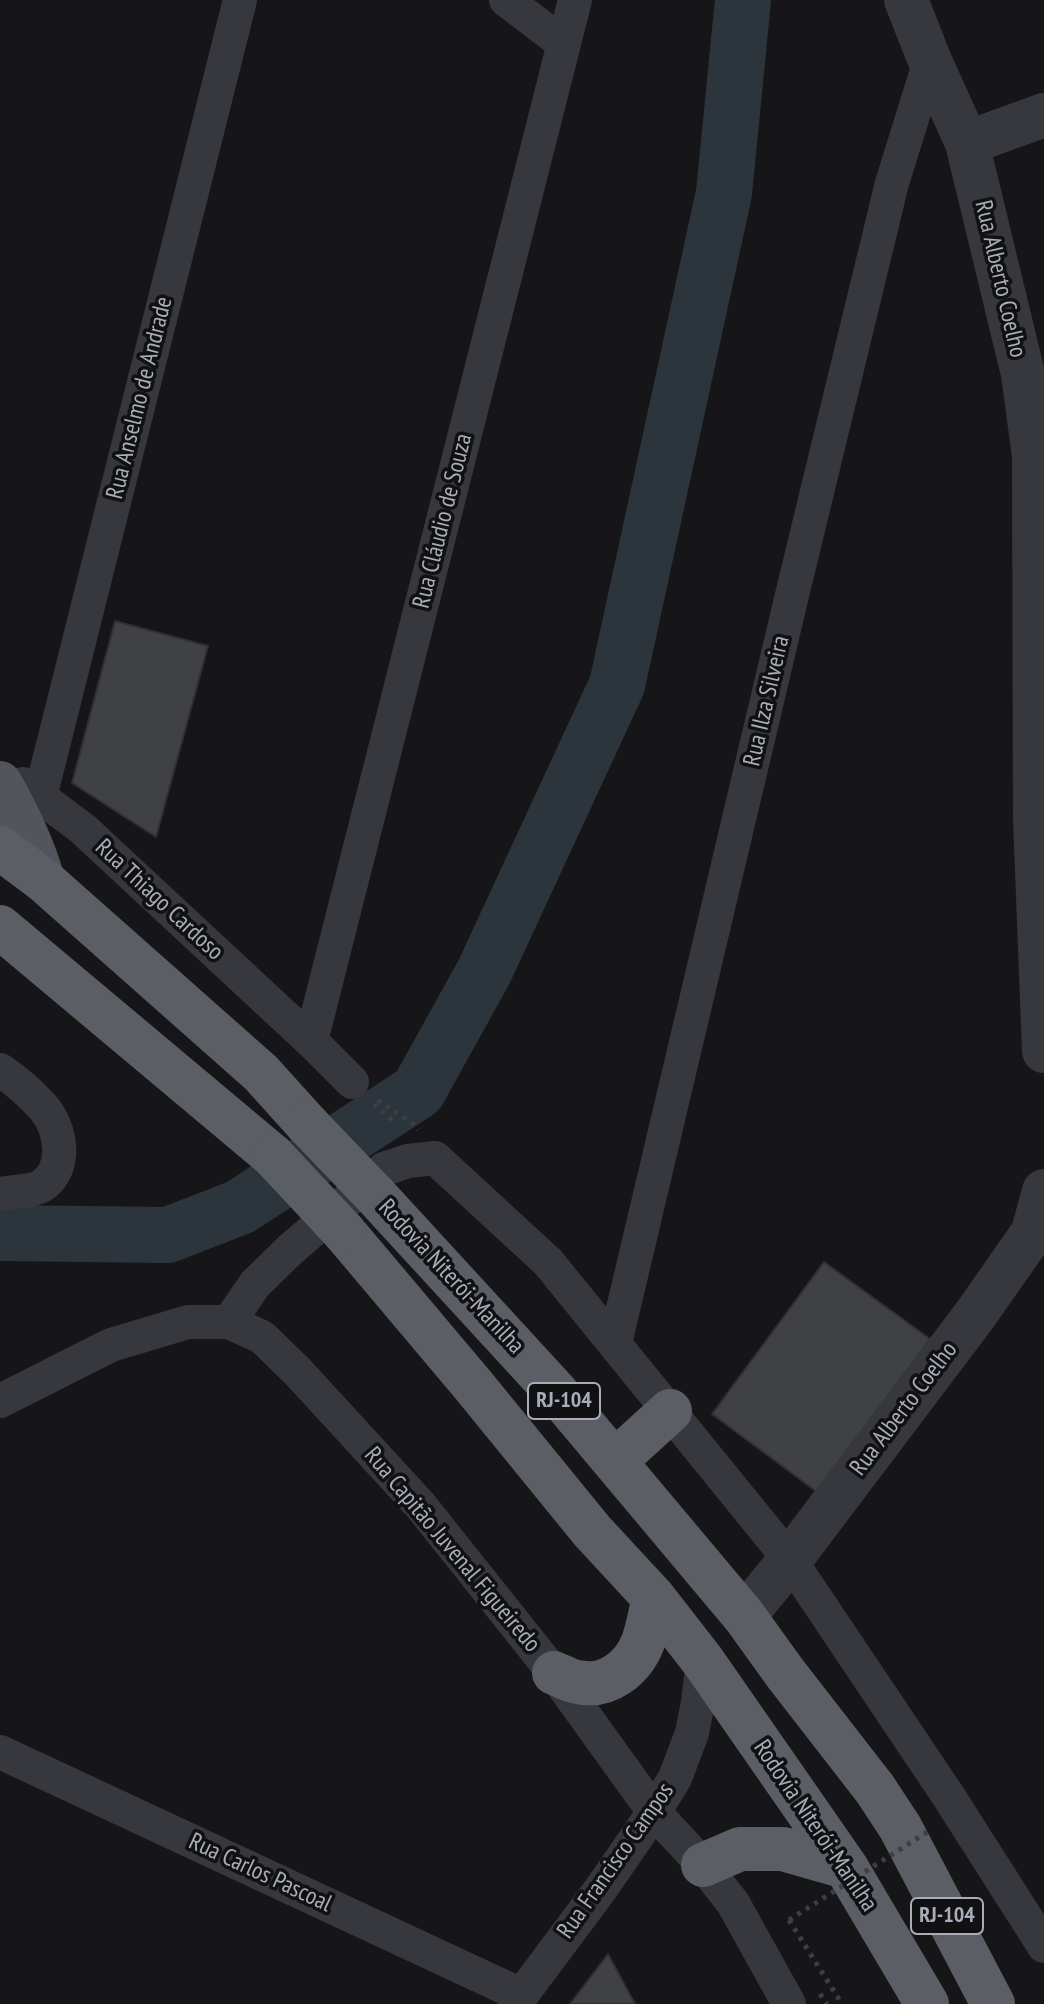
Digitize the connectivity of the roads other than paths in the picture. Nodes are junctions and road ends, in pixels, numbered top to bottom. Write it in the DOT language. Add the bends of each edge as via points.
graph roads {
  1 [pos="240,0"];
  2 [pos="506,0"];
  3 [pos="575,0"];
  4 [pos="906,0"];
  5 [pos="564,44"];
  6 [pos="930,61"];
  7 [pos="1044,115"];
  8 [pos="967,143"];
  9 [pos="1039,455"];
  10 [pos="0,768"];
  11 [pos="20,790"];
  12 [pos="1039,817"];
  13 [pos="0,848"];
  14 [pos="43,880"];
  15 [pos="0,927"];
  16 [pos="311,1041"];
  17 [pos="1044,1051"];
  18 [pos="0,1070"];
  19 [pos="352,1082"];
  20 [pos="1044,1191"];
  21 [pos="0,1194"];
  22 [pos="1039,1246"];
  23 [pos="229,1322"];
  24 [pos="615,1343"];
  25 [pos="0,1401"];
  26 [pos="670,1411"];
  27 [pos="615,1461"];
  28 [pos="790,1560"];
  29 [pos="654,1598"];
  30 [pos="744,1616"];
  31 [pos="703,1661"];
  32 [pos="554,1673"];
  33 [pos="0,1752"];
  34 [pos="654,1812"];
  35 [pos="703,1865"];
  36 [pos="846,1867"];
  37 [pos="1044,1946"];
  38 [pos="518,2000"];
  39 [pos="789,2004"];
  40 [pos="927,2004"];
  41 [pos="993,2004"];
  1 -- 11 [label="street, Rua Anselmo de Andrade"];
  2 -- 5 [label="street"];
  3 -- 5 [label="street, Rua Cláudio de Souza"];
  4 -- 6 [label="street, Rua Alberto Coelho"];
  5 -- 16 [label="street, Rua Cláudio de Souza"];
  6 -- 8 [label="street, Rua Alberto Coelho"];
  6 -- 24 [label="street, Rua Ilza Silveira" via="885,214"];
  7 -- 8 [label="street"];
  8 -- 9 [label="street, Rua Alberto Coelho"];
  9 -- 12 [label="street, Rua Alberto Coelho"];
  10 -- 11 [label="street, Rua Thiago Cardoso"];
  11 -- 14 [label="main road, Rua Thiago Cardoso" via="22,823"];
  11 -- 16 [label="street, Rua Thiago Cardoso" via="83,829"];
  12 -- 17 [label="street, Rua Alberto Coelho"];
  13 -- 14 [label="highway, Rodovia Niterói-Manilha / RJ-104"];
  14 -- 27 [label="highway, Rodovia Niterói-Manilha / RJ-104, bridge" via="261,1073"];
  15 -- 29 [label="highway, Rodovia Niterói-Manilha / RJ-104, bridge" via="273,1156 344,1232 592,1531"];
  16 -- 19 [label="street"];
  18 -- 21 [label="street" via="45,1109 60,1157 42,1187"];
  20 -- 22 [label="street, Rua Alberto Coelho"];
  22 -- 28 [label="street, Rua Alberto Coelho" via="975,1315"];
  23 -- 24 [label="street" via="255,1284 384,1169 435,1158 548,1262"];
  23 -- 25 [label="street, Rua Capitão Juvenal Figueiredo" via="188,1322 111,1345"];
  23 -- 32 [label="street, Rua Capitão Juvenal Figueiredo" via="262,1337 298,1372 421,1506"];
  24 -- 26 [label="street"];
  26 -- 27 [label="highway"];
  26 -- 28 [label="street"];
  27 -- 30 [label="highway, Rodovia Niterói-Manilha / RJ-104"];
  28 -- 30 [label="street, Rua Alberto Coelho"];
  28 -- 37 [label="street"];
  29 -- 31 [label="highway, Rodovia Niterói-Manilha / RJ-104"];
  29 -- 32 [label="highway" via="644,1641 616,1677 599,1684 579,1683"];
  30 -- 41 [label="highway, Rodovia Niterói-Manilha / RJ-104" via="900,1827"];
  31 -- 34 [label="street, Rua Francisco Campos" via="692,1733 675,1778"];
  31 -- 36 [label="highway, Rodovia Niterói-Manilha / RJ-104"];
  32 -- 34 [label="street, Rua Capitão Juvenal Figueiredo"];
  33 -- 38 [label="street, Rua Carlos Pascoal"];
  34 -- 35 [label="street, Rua Capitão Juvenal Figueiredo"];
  34 -- 38 [label="street, Rua Francisco Campos"];
  35 -- 36 [label="highway" via="740,1849 783,1849"];
  35 -- 39 [label="street, Rua Capitão Juvenal Figueiredo" via="733,1903"];
  36 -- 40 [label="highway, Rodovia Niterói-Manilha / RJ-104"];
}
